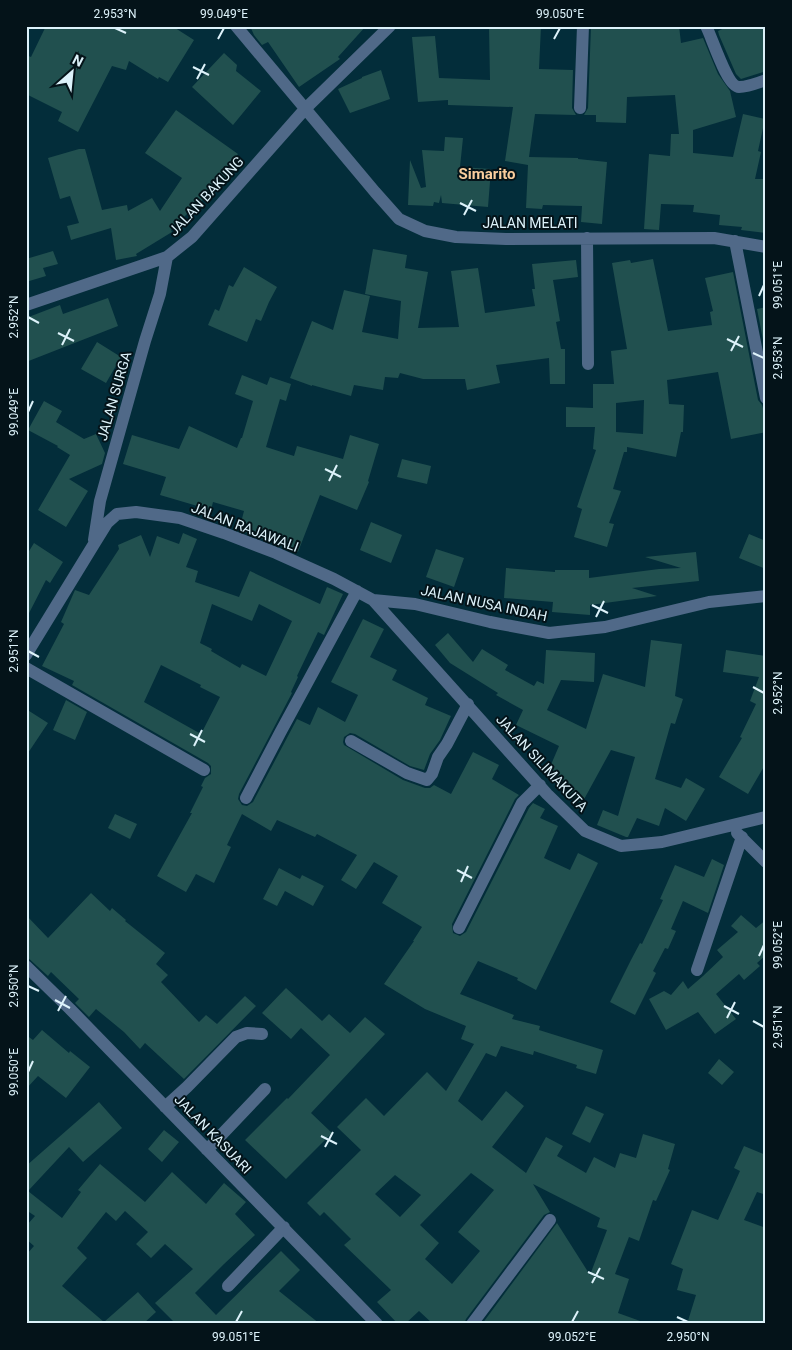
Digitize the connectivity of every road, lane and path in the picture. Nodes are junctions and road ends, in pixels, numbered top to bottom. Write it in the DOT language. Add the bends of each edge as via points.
graph roads {
  1 [pos="236,26"];
  2 [pos="390,26"];
  3 [pos="583,26"];
  4 [pos="706,26"];
  5 [pos="766,80"];
  6 [pos="305,108"];
  7 [pos="580,108"];
  8 [pos="587,238"];
  9 [pos="735,241"];
  10 [pos="766,247"];
  11 [pos="167,257"];
  12 [pos="26,305"];
  13 [pos="588,364"];
  14 [pos="766,398"];
  15 [pos="94,544"];
  16 [pos="357,591"];
  17 [pos="766,596"];
  18 [pos="373,600"];
  19 [pos="26,656"];
  20 [pos="26,668"];
  21 [pos="468,704"];
  22 [pos="351,741"];
  23 [pos="204,770"];
  24 [pos="540,785"];
  25 [pos="246,798"];
  26 [pos="766,818"];
  27 [pos="730,826"];
  28 [pos="742,837"];
  29 [pos="766,862"];
  30 [pos="459,928"];
  31 [pos="26,966"];
  32 [pos="697,970"];
  33 [pos="262,1034"];
  34 [pos="265,1089"];
  35 [pos="165,1107"];
  36 [pos="207,1150"];
  37 [pos="550,1220"];
  38 [pos="284,1227"];
  39 [pos="228,1286"];
  40 [pos="377,1324"];
  41 [pos="472,1324"];
  1 -- 6 [label="street, JALAN MELATI"];
  2 -- 6 [label="street, JALAN BAKUNG"];
  3 -- 7 [label="street"];
  4 -- 5 [label="street" via="733,85 738,87"];
  6 -- 8 [label="street, JALAN MELATI" via="399,219 425,231 456,237"];
  6 -- 11 [label="street, JALAN BAKUNG" via="192,236"];
  8 -- 9 [label="street, JALAN MELATI" via="714,238"];
  8 -- 13 [label="street"];
  9 -- 10 [label="street, JALAN MELATI"];
  9 -- 14 [label="street"];
  11 -- 12 [label="street, JALAN BAKUNG"];
  11 -- 15 [label="street, JALAN SURGA" via="160,294 100,501"];
  15 -- 16 [label="street, JALAN RAJAWALI" via="117,514 136,512 180,518 276,553"];
  15 -- 19 [label="street, JALAN RAJAWALI"];
  16 -- 18 [label="street, JALAN RAJAWALI"];
  16 -- 25 [label="street"];
  17 -- 18 [label="street, JALAN NUSA INDAH" via="710,602 605,627 549,632 415,604"];
  18 -- 21 [label="street, JALAN SILIMAKUTA"];
  20 -- 23 [label="street"];
  21 -- 22 [label="street" via="427,780 407,773"];
  21 -- 24 [label="street, JALAN SILIMAKUTA"];
  24 -- 27 [label="street, JALAN SILIMAKUTA" via="585,831 620,846 662,842"];
  24 -- 30 [label="street" via="522,803"];
  26 -- 27 [label="street, JALAN SILIMAKUTA"];
  27 -- 28 [label="street"];
  28 -- 29 [label="street"];
  28 -- 32 [label="street"];
  31 -- 35 [label="street, JALAN KASUARI"];
  33 -- 35 [label="street" via="247,1033 236,1037"];
  34 -- 36 [label="street"];
  35 -- 36 [label="street, JALAN KASUARI"];
  36 -- 38 [label="street, JALAN KASUARI"];
  37 -- 41 [label="street"];
  38 -- 39 [label="street"];
  38 -- 40 [label="street, JALAN KASUARI"];
}
